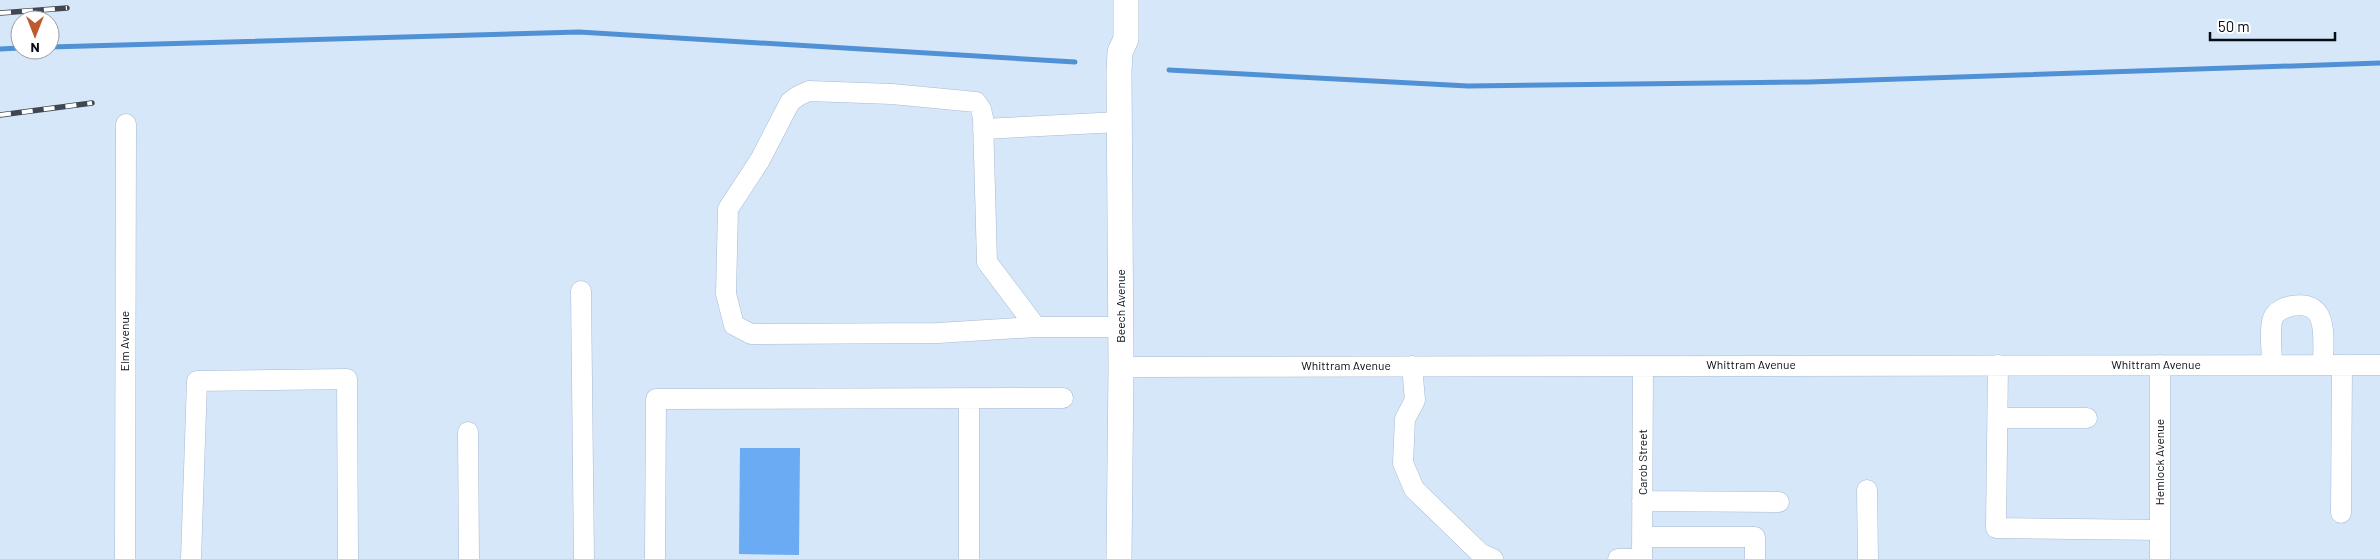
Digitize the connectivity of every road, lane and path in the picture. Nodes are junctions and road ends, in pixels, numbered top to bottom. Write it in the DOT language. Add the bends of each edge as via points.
graph roads {
  1 [pos="1114,0"];
  2 [pos="1126,0"];
  3 [pos="1119,62"];
  4 [pos="1119,122"];
  5 [pos="126,124"];
  6 [pos="983,129"];
  7 [pos="581,291"];
  8 [pos="1036,327"];
  9 [pos="1121,328"];
  10 [pos="1998,364"];
  11 [pos="2160,364"];
  12 [pos="2272,364"];
  13 [pos="2332,365"];
  14 [pos="2380,365"];
  15 [pos="1412,366"];
  16 [pos="1643,366"];
  17 [pos="1122,367"];
  18 [pos="969,398"];
  19 [pos="1063,398"];
  20 [pos="1998,418"];
  21 [pos="2087,418"];
  22 [pos="468,432"];
  23 [pos="1867,490"];
  24 [pos="1642,501"];
  25 [pos="1779,502"];
  26 [pos="2341,513"];
  27 [pos="2160,530"];
  28 [pos="1642,538"];
  29 [pos="125,559"];
  30 [pos="191,559"];
  31 [pos="348,559"];
  32 [pos="469,559"];
  33 [pos="584,559"];
  34 [pos="655,559"];
  35 [pos="969,559"];
  36 [pos="1118,559"];
  37 [pos="1492,559"];
  38 [pos="1618,559"];
  39 [pos="1642,559"];
  40 [pos="1755,559"];
  41 [pos="1868,559"];
  42 [pos="2160,559"];
  1 -- 3 [label="main road, Beech Avenue"];
  2 -- 3 [label="main road, Beech Avenue" via="1126,39"];
  3 -- 4 [label="main road, Beech Avenue"];
  4 -- 6 [label="street"];
  4 -- 9 [label="main road, Beech Avenue"];
  5 -- 29 [label="street, Elm Avenue"];
  6 -- 8 [label="street" via="987,262"];
  6 -- 8 [label="street" via="981,109 976,102 809,91 798,96 790,102 760,160 728,209 726,294 729,310 734,325 751,334 938,333"];
  7 -- 33 [label="street"];
  8 -- 9 [label="street"];
  9 -- 17 [label="main road, Beech Avenue"];
  10 -- 11 [label="street, Whittram Avenue"];
  10 -- 16 [label="street, Whittram Avenue"];
  10 -- 20 [label="street"];
  11 -- 12 [label="street, Whittram Avenue"];
  11 -- 27 [label="street, Hemlock Avenue"];
  12 -- 13 [label="street, Whittram Avenue"];
  12 -- 13 [label="street" via="2273,318 2279,310 2306,305 2316,309 2321,318"];
  13 -- 14 [label="street, Whittram Avenue"];
  13 -- 26 [label="street"];
  15 -- 16 [label="street, Whittram Avenue"];
  15 -- 17 [label="street, Whittram Avenue"];
  15 -- 37 [label="street" via="1414,400 1405,419 1403,462 1410,480 1414,488 1480,553"];
  16 -- 24 [label="street, Carob Street"];
  17 -- 36 [label="main road, Beech Avenue"];
  18 -- 19 [label="street"];
  18 -- 34 [label="street" via="656,399"];
  18 -- 35 [label="street"];
  20 -- 21 [label="street"];
  20 -- 27 [label="street" via="1996,528"];
  22 -- 32 [label="street"];
  23 -- 41 [label="street"];
  24 -- 25 [label="street"];
  24 -- 28 [label="street, Carob Street"];
  27 -- 42 [label="street, Hemlock Avenue"];
  28 -- 39 [label="street, Carob Street"];
  28 -- 40 [label="street" via="1755,537"];
  30 -- 31 [label="street" via="197,381 347,379"];
  38 -- 39 [label="street"];
}
